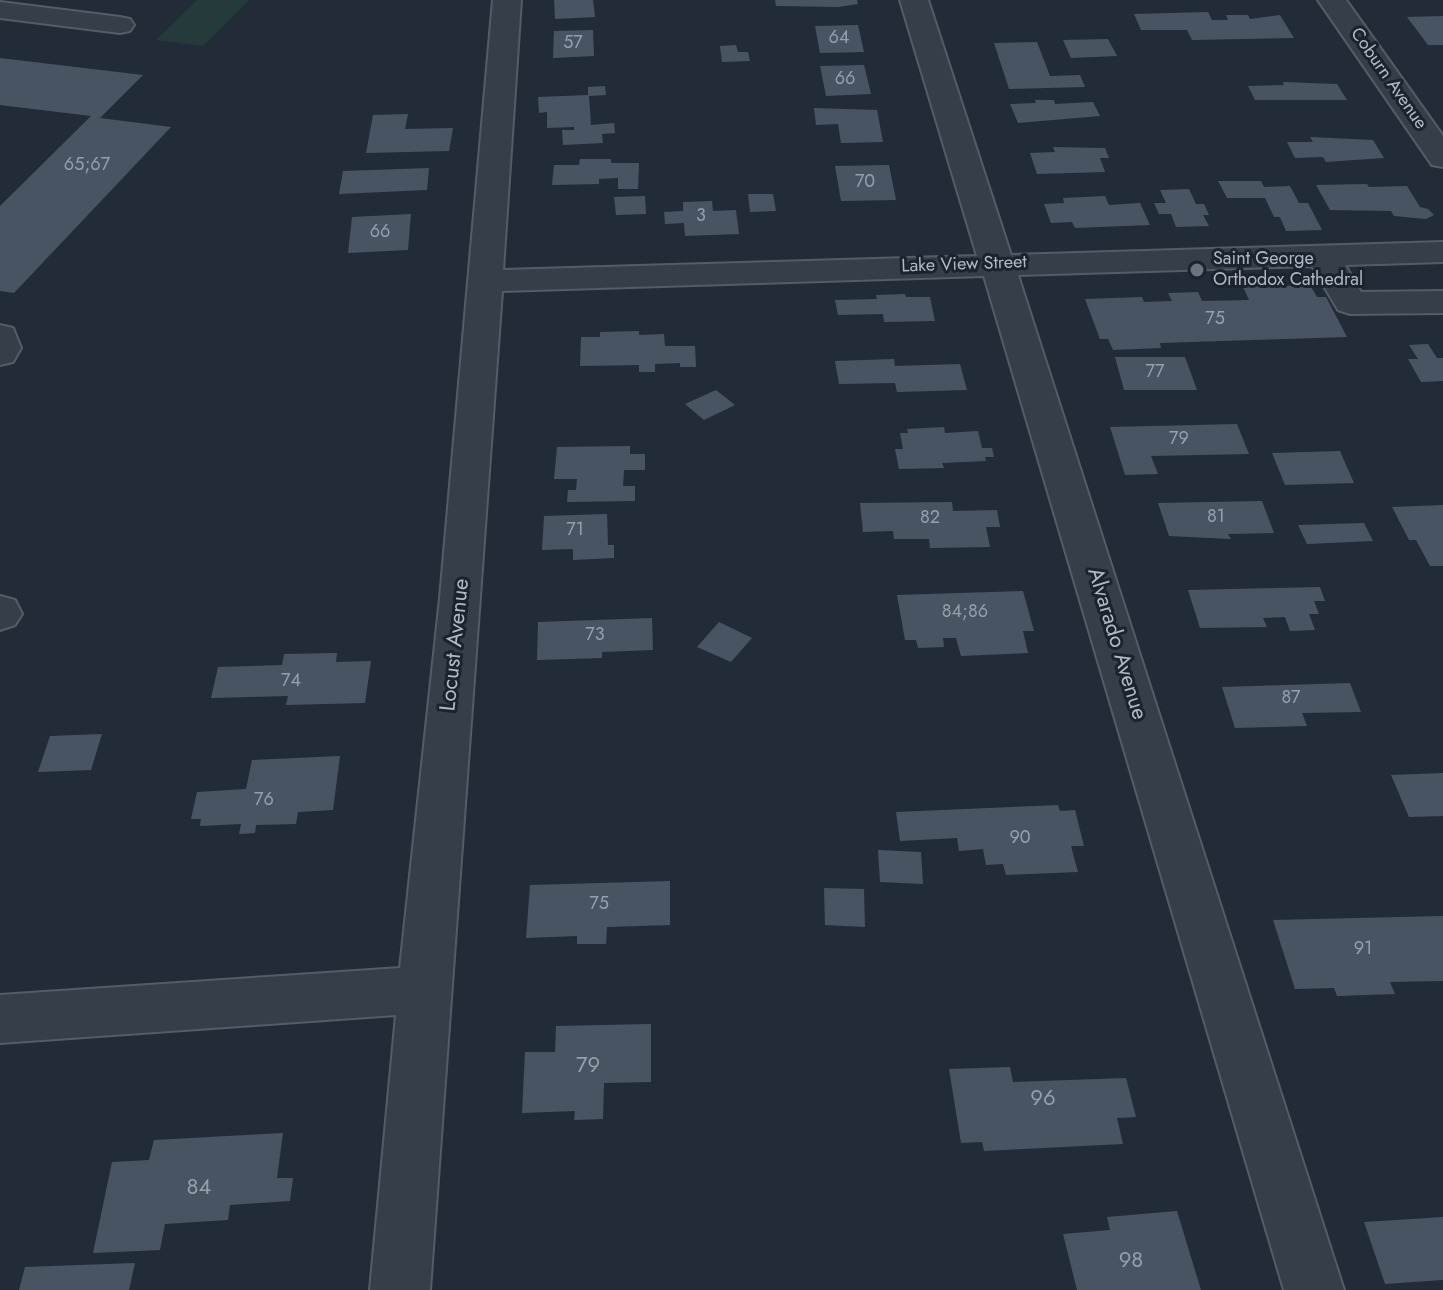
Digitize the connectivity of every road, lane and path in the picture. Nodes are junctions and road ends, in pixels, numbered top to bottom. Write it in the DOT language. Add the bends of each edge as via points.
graph roads {
  1 [pos="507,0"];
  2 [pos="914,0"];
  3 [pos="1332,0"];
  4 [pos="0,10"];
  5 [pos="120,25"];
  6 [pos="1443,158"];
  7 [pos="1443,252"];
  8 [pos="1323,256"];
  9 [pos="996,264"];
  10 [pos="485,281"];
  11 [pos="1443,302"];
  12 [pos="0,336"];
  13 [pos="0,354"];
  14 [pos="426,990"];
  15 [pos="0,1019"];
  16 [pos="400,1290"];
  17 [pos="1314,1290"];
  1 -- 10 [label="street, Locust Avenue"];
  2 -- 9 [label="street, Alvarado Avenue"];
  3 -- 6 [label="street, Coburn Avenue"];
  4 -- 5 [label="street"];
  7 -- 8 [label="street, Lake View Street"];
  8 -- 9 [label="street, Lake View Street"];
  8 -- 11 [label="street" via="1350,303"];
  9 -- 10 [label="street, Lake View Street"];
  9 -- 17 [label="street, Alvarado Avenue"];
  10 -- 14 [label="street, Locust Avenue"];
  12 -- 13 [label="street"];
  14 -- 15 [label="street"];
  14 -- 16 [label="street, Locust Avenue"];
}
